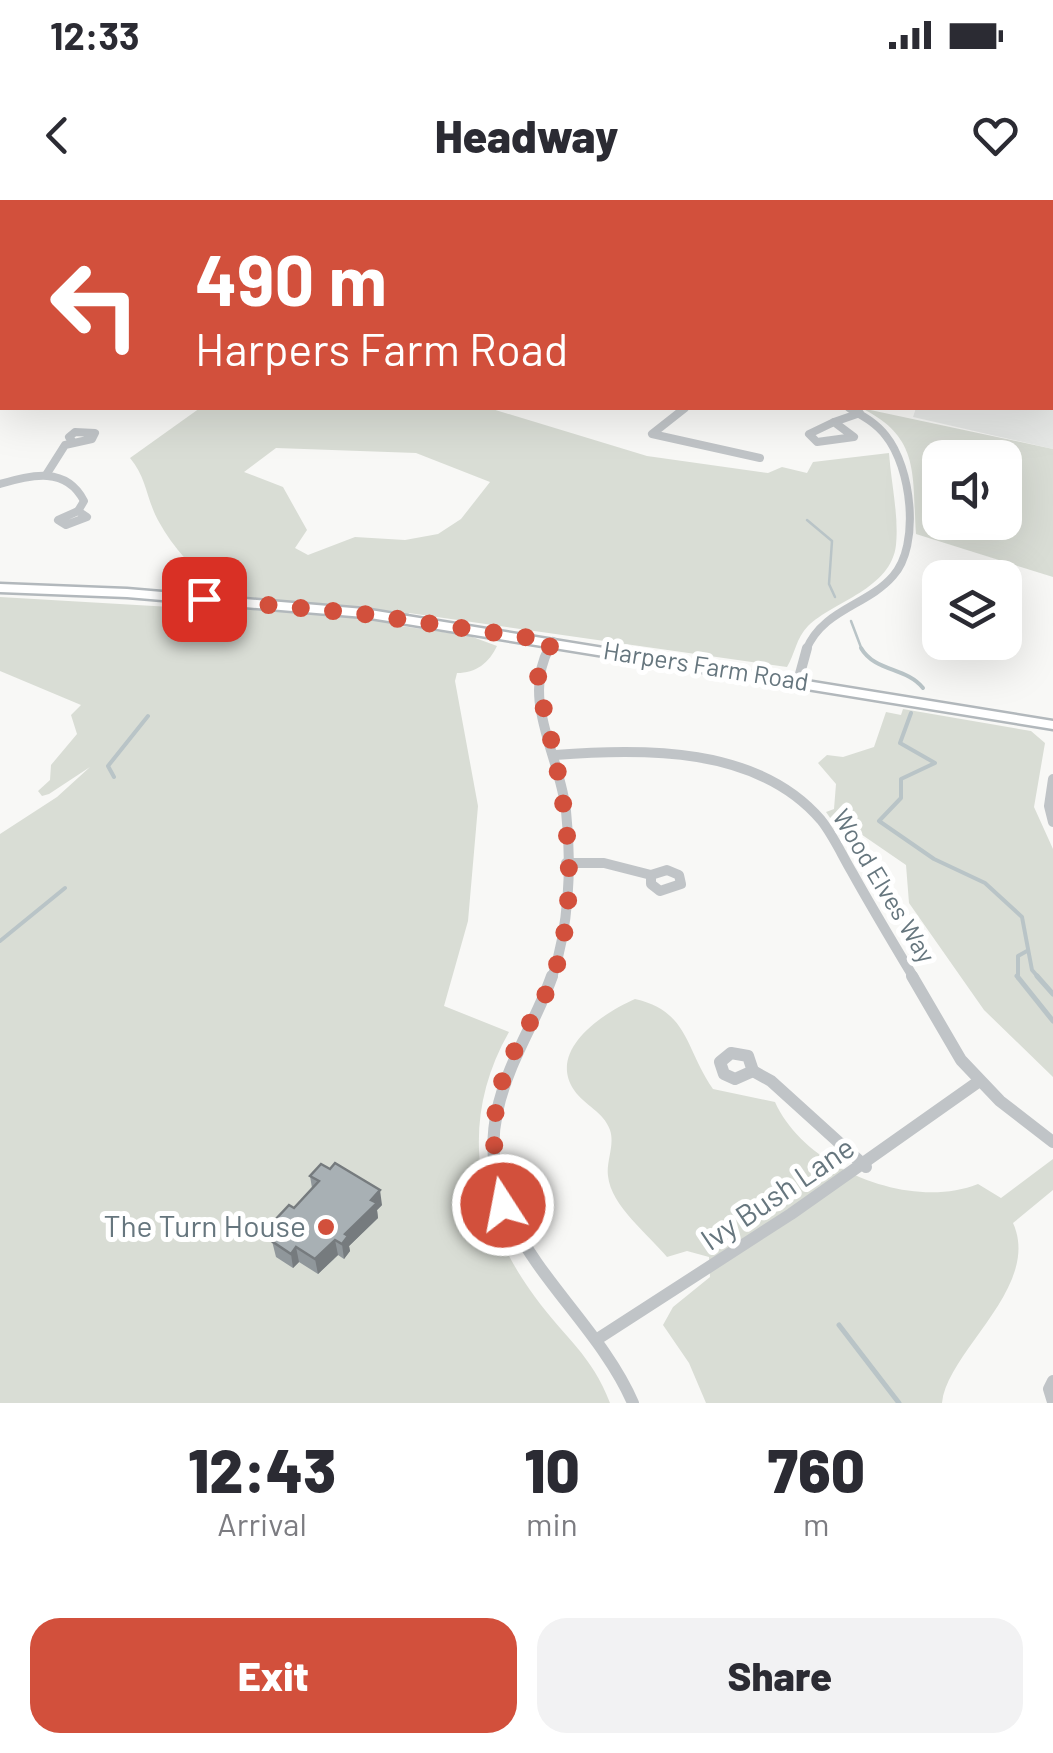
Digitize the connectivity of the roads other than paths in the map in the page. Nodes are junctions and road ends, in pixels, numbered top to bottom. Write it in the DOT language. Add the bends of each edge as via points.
graph roads {
  1 [pos="682,410"];
  2 [pos="853,410"];
  3 [pos="860,413"];
  4 [pos="834,422"];
  5 [pos="72,441"];
  6 [pos="760,458"];
  7 [pos="46,475"];
  8 [pos="0,484"];
  9 [pos="78,511"];
  10 [pos="0,588"];
  11 [pos="552,641"];
  12 [pos="798,681"];
  13 [pos="1053,725"];
  14 [pos="555,755"];
  15 [pos="1053,780"];
  16 [pos="1053,822"];
  17 [pos="566,863"];
  18 [pos="651,875"];
  19 [pos="753,1071"];
  20 [pos="978,1082"];
  21 [pos="1053,1142"];
  22 [pos="866,1167"];
  23 [pos="599,1338"];
  24 [pos="1053,1381"];
  25 [pos="1053,1402"];
  26 [pos="632,1403"];
  1 -- 6 [label="street" via="652,434"];
  2 -- 3 [label="street"];
  3 -- 4 [label="street"];
  3 -- 12 [label="street" via="887,431 901,457 905,558 892,580 817,630"];
  4 -- 4 [label="street" via="813,429 809,434 817,442 854,436"];
  5 -- 7 [label="street"];
  7 -- 8 [label="street"];
  7 -- 9 [label="street" via="78,486 84,501"];
  10 -- 11 [label="main road, Harpers Farm Road" via="308,607"];
  11 -- 12 [label="main road, Harpers Farm Road"];
  11 -- 14 [label="street" via="538,677"];
  12 -- 13 [label="main road, Harpers Farm Road"];
  14 -- 17 [label="street" via="566,810"];
  14 -- 20 [label="street, Wood Elves Way" via="634,750 720,765 767,778 801,798 822,821"];
  15 -- 16 [label="street"];
  17 -- 18 [label="street" via="604,863"];
  17 -- 23 [label="street" via="556,968 500,1084 494,1163 503,1205 527,1254"];
  19 -- 22 [label="street"];
  20 -- 21 [label="street, Wood Elves Way"];
  20 -- 22 [label="street, Ivy Bush Lane"];
  22 -- 23 [label="street, Ivy Bush Lane"];
  23 -- 26 [label="street"];
  24 -- 25 [label="street"];
}
